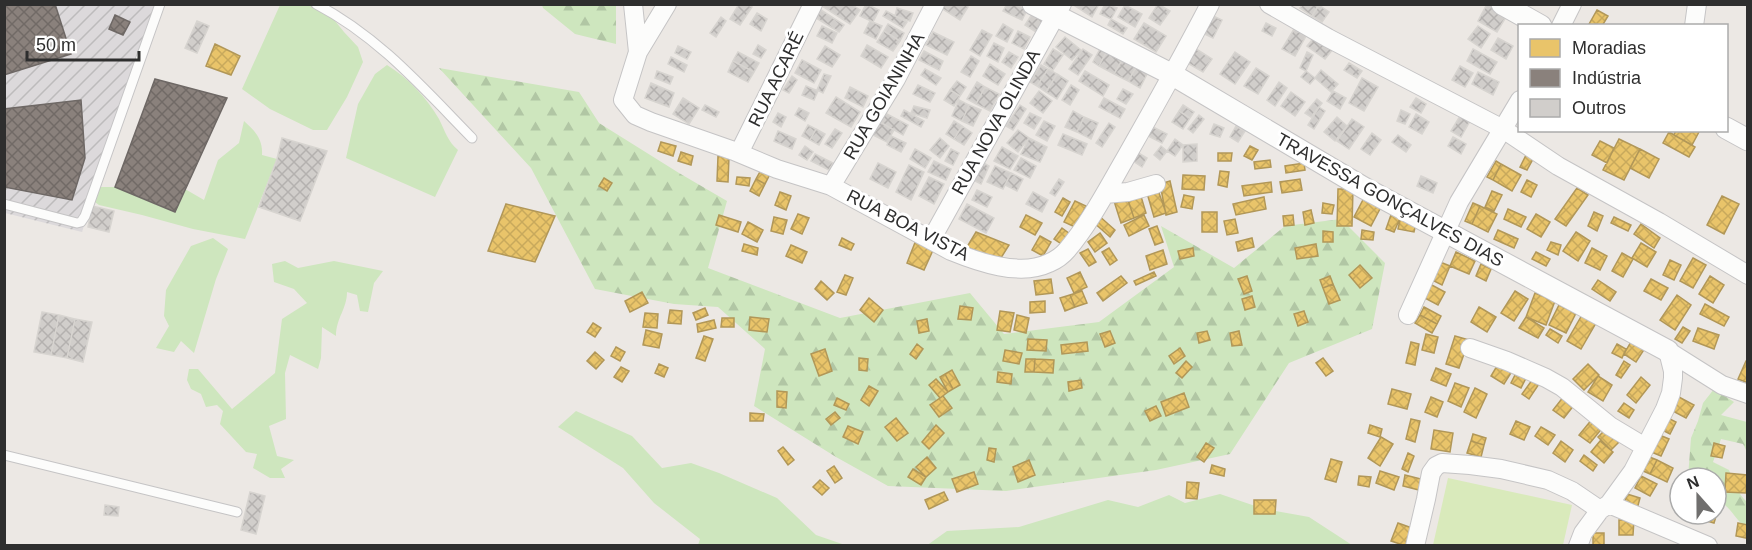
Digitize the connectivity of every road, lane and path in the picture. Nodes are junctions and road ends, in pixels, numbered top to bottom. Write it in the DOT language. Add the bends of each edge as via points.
graph roads {
  1 [pos="160,4"];
  2 [pos="316,4"];
  3 [pos="633,4"];
  4 [pos="667,4"];
  5 [pos="813,4"];
  6 [pos="935,4"];
  7 [pos="1034,4"];
  8 [pos="1210,4"];
  9 [pos="1269,4"];
  10 [pos="1502,4"];
  11 [pos="1572,4"];
  12 [pos="1697,4"];
  13 [pos="1058,10"];
  14 [pos="1537,24"];
  15 [pos="1562,24"];
  16 [pos="1694,24"];
  17 [pos="638,52"];
  18 [pos="1173,75"];
  19 [pos="1518,103"];
  20 [pos="1503,129"];
  21 [pos="1728,129"];
  22 [pos="472,138"];
  23 [pos="1748,140"];
  24 [pos="739,153"];
  25 [pos="1156,184"];
  26 [pos="831,186"];
  27 [pos="1105,194"];
  28 [pos="4,204"];
  29 [pos="1445,232"];
  30 [pos="931,240"];
  31 [pos="1748,275"];
  32 [pos="1408,315"];
  33 [pos="1470,348"];
  34 [pos="1668,351"];
  35 [pos="1748,394"];
  36 [pos="1645,447"];
  37 [pos="4,455"];
  38 [pos="1604,507"];
  39 [pos="237,512"];
  40 [pos="1415,546"];
  41 [pos="1578,546"];
  42 [pos="1708,546"];
  1 -- 28 [label="lane" via="81,222"];
  2 -- 22 [label="lane" via="399,63"];
  3 -- 17 [label="street"];
  4 -- 17 [label="street"];
  5 -- 24 [label="street, RUA ACARÉ"];
  6 -- 26 [label="street, RUA GOIANINHA" via="896,79"];
  7 -- 13 [label="street, TRAVESSA GONÇALVES DIAS"];
  8 -- 18 [label="street, RUA BOA VISTA"];
  9 -- 20 [label="street"];
  10 -- 14 [label="street"];
  11 -- 15 [label="street"];
  12 -- 16 [label="street"];
  13 -- 18 [label="street, TRAVESSA GONÇALVES DIAS"];
  13 -- 30 [label="street, RUA NOVA OLINDA"];
  17 -- 24 [label="street, RUA BOA VISTA" via="623,100 634,114"];
  18 -- 27 [label="street, RUA BOA VISTA"];
  18 -- 29 [label="street, TRAVESSA GONÇALVES DIAS"];
  19 -- 20 [label="street"];
  20 -- 29 [label="street"];
  20 -- 31 [label="street" via="1558,166"];
  21 -- 23 [label="street"];
  24 -- 26 [label="street, RUA BOA VISTA"];
  25 -- 27 [label="street"];
  26 -- 30 [label="street, RUA BOA VISTA"];
  27 -- 30 [label="street, RUA BOA VISTA" via="1065,252 1046,265 998,266 965,257"];
  29 -- 32 [label="street"];
  29 -- 34 [label="street, TRAVESSA GONÇALVES DIAS"];
  33 -- 36 [label="street" via="1562,387"];
  34 -- 35 [label="street, TRAVESSA GONÇALVES DIAS" via="1722,385"];
  34 -- 36 [label="street" via="1674,378 1671,393"];
  36 -- 38 [label="street" via="1633,471"];
  37 -- 39 [label="lane"];
  38 -- 40 [label="street" via="1548,480 1501,469 1442,463 1431,473"];
  38 -- 41 [label="street" via="1583,533"];
  38 -- 42 [label="street"];
}
